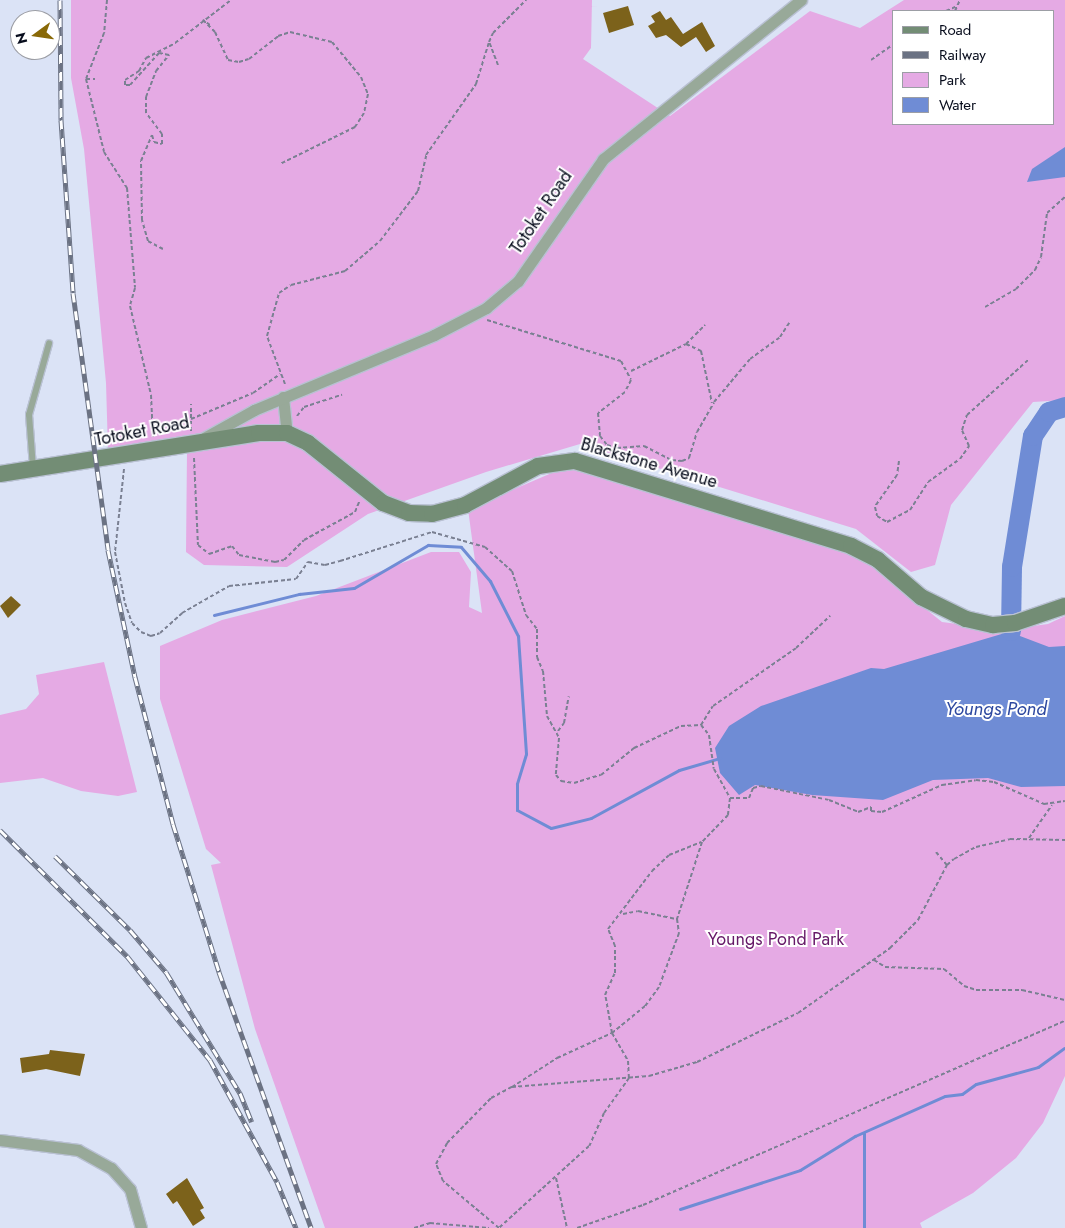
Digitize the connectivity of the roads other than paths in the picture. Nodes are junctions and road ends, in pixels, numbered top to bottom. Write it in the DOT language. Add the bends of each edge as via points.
graph roads {
  1 [pos="801,0"];
  2 [pos="49,344"];
  3 [pos="285,393"];
  4 [pos="292,435"];
  5 [pos="195,443"];
  6 [pos="33,470"];
  7 [pos="0,474"];
  8 [pos="1065,606"];
  9 [pos="0,1140"];
  10 [pos="140,1228"];
  1 -- 3 [label="street, Totoket Road" via="603,159 533,261 498,299 434,335"];
  2 -- 6 [label="lane" via="29,415"];
  3 -- 4 [label="street"];
  3 -- 5 [label="street, Totoket Road"];
  4 -- 5 [label="main road" via="259,433"];
  4 -- 8 [label="main road, Blackstone Avenue" via="372,497 400,510 420,514 458,508 546,463 564,460 842,542 869,554 940,609 983,623 1010,624"];
  5 -- 6 [label="main road, Totoket Road"];
  6 -- 7 [label="main road, Totoket Road"];
  9 -- 10 [label="street" via="78,1150 111,1168 130,1189"];
}
